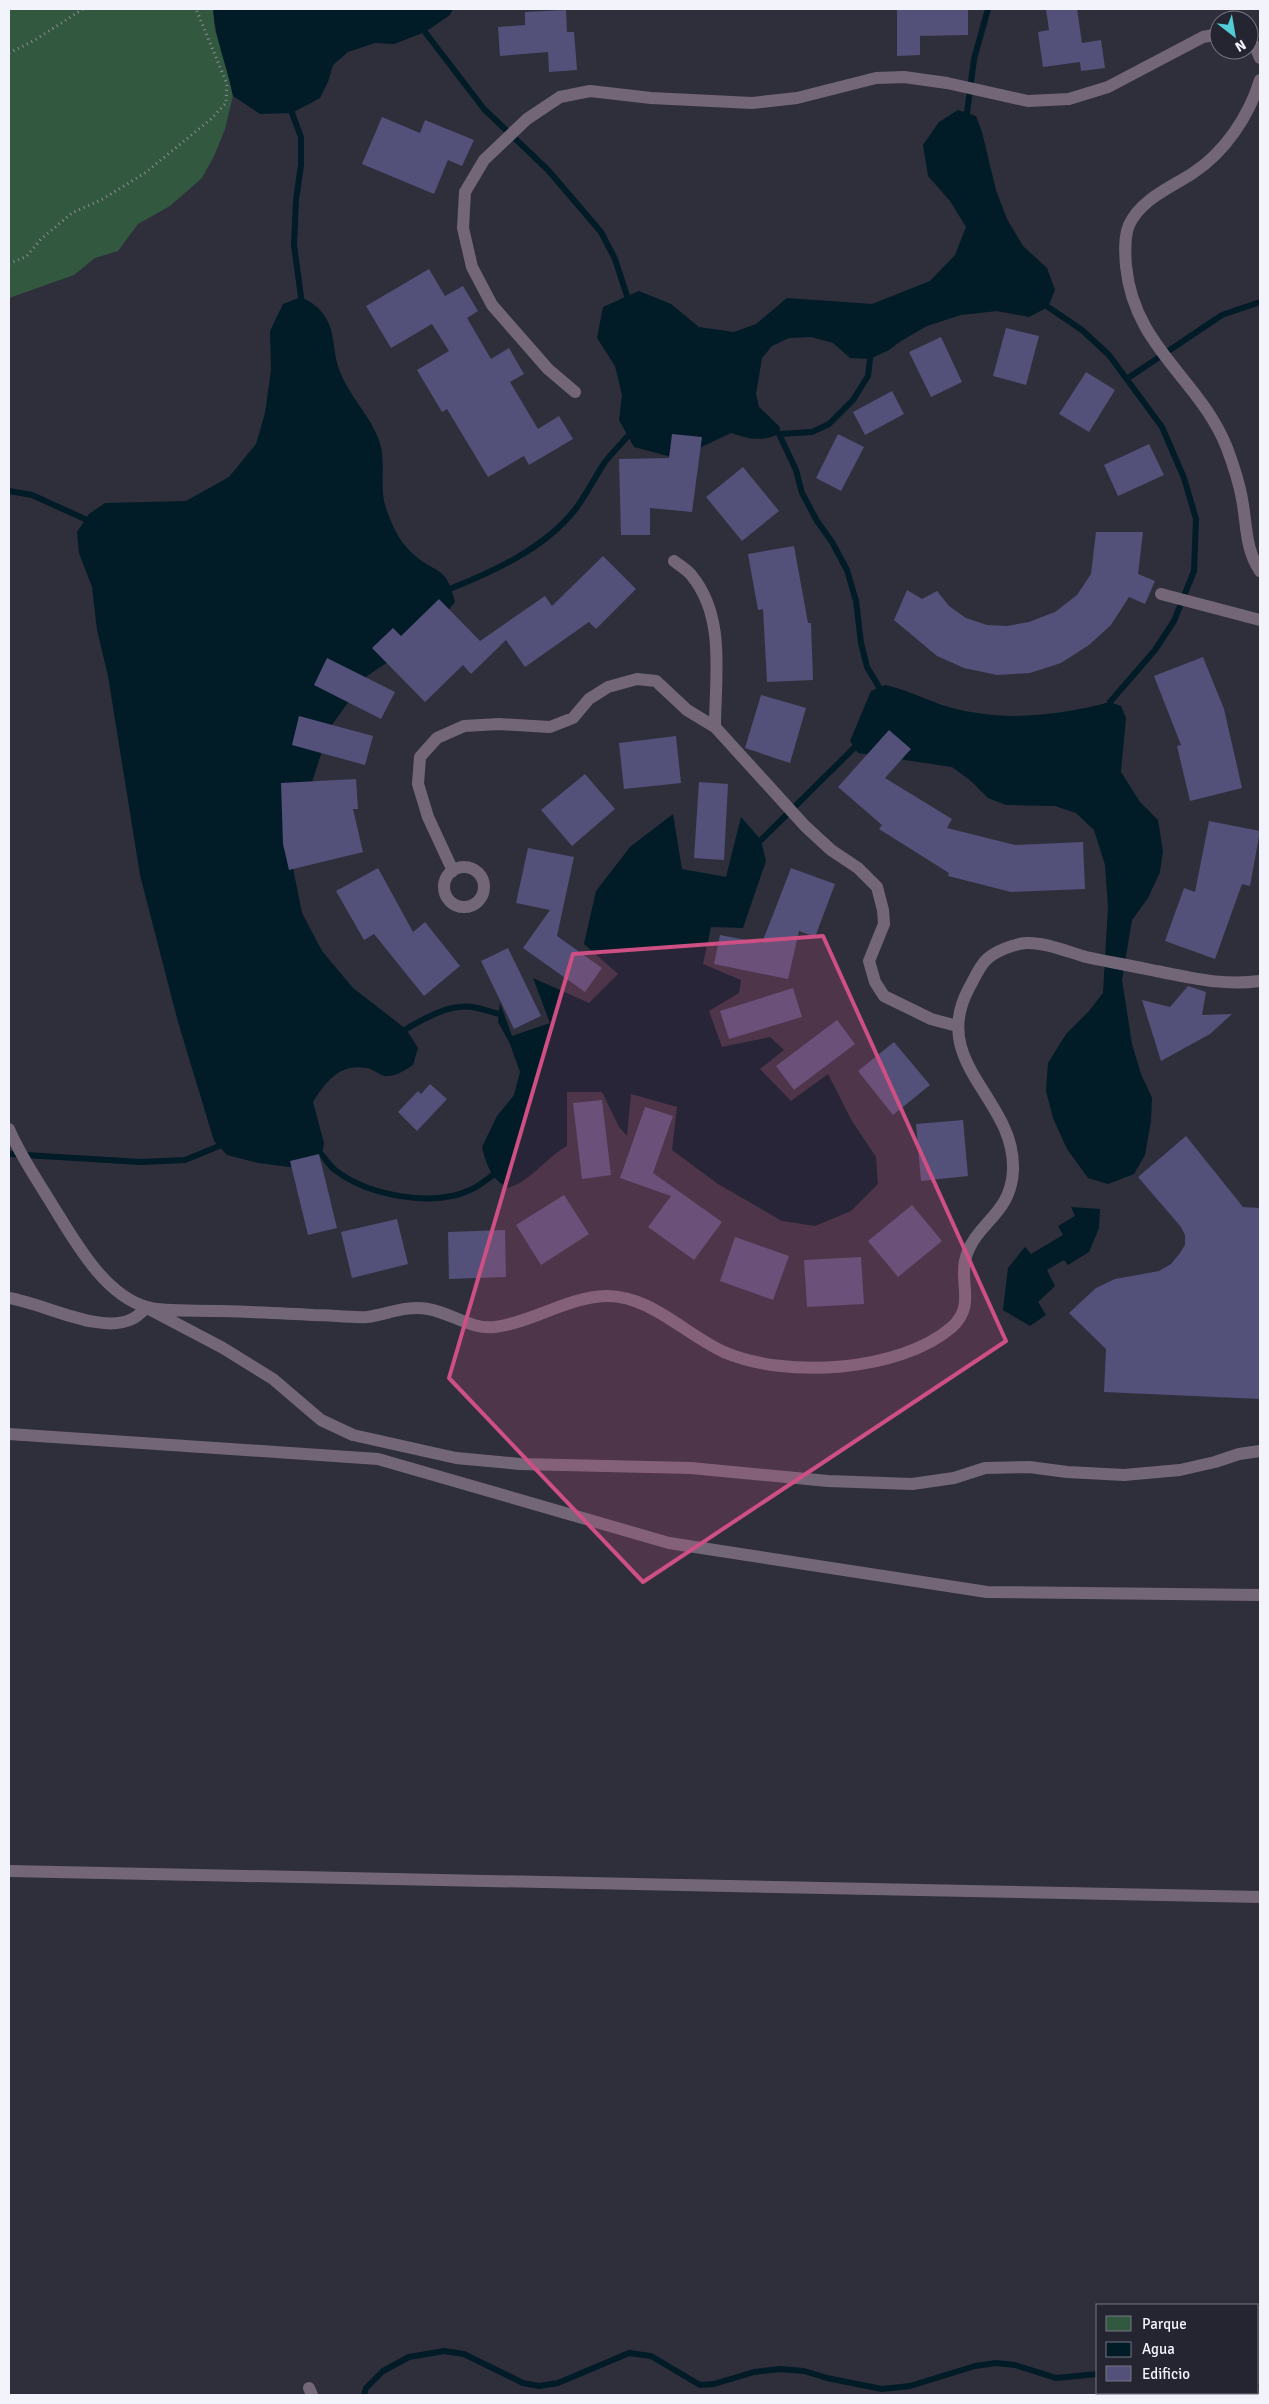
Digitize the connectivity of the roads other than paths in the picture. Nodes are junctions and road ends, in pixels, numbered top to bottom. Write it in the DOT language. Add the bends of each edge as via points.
graph roads {
  1 [pos="1209,36"];
  2 [pos="1260,80"];
  3 [pos="575,392"];
  4 [pos="674,561"];
  5 [pos="1260,571"];
  6 [pos="1165,595"];
  7 [pos="1260,620"];
  8 [pos="715,727"];
  9 [pos="453,871"];
  10 [pos="1260,981"];
  11 [pos="957,1026"];
  12 [pos="9,1129"];
  13 [pos="9,1298"];
  14 [pos="147,1308"];
  15 [pos="9,1434"];
  16 [pos="1260,1451"];
  17 [pos="1260,1595"];
  18 [pos="9,1871"];
  19 [pos="1260,1897"];
  1 -- 3 [label="lane" via="1108,87 1069,99 1028,101 904,77 876,78 797,98 752,103 590,91 560,97 521,124 484,160 465,192 463,228 472,267 492,305 548,369"];
  2 -- 5 [label="lane" via="1248,110 1215,156 1146,203 1129,225 1124,251 1136,310 1154,343 1215,420 1237,479 1252,559"];
  4 -- 8 [label="lane" via="692,575 706,600 715,631"];
  6 -- 7 [label="lane"];
  8 -- 9 [label="lane" via="687,710 656,682 637,679 608,687 589,699 573,718 550,727 464,726 438,738 420,757 418,784 428,817"];
  8 -- 11 [label="lane" via="800,820 877,888 884,924 869,961 875,982 884,996 931,1019"];
  10 -- 11 [label="lane" via="1219,984 1028,943 1004,948 986,960 961,1004"];
  11 -- 14 [label="lane" via="970,1072 997,1113 1010,1141 1012,1186 1001,1208 978,1234 965,1261 966,1304 955,1325 904,1354 835,1368 756,1362 724,1352 631,1299 604,1296 499,1326 480,1328 428,1309 406,1308 365,1317"];
  12 -- 14 [label="lane" via="29,1168 89,1263 110,1285"];
  13 -- 14 [label="lane" via="109,1324 132,1320"];
  14 -- 16 [label="lane" via="273,1379 321,1420 353,1435 456,1458 520,1464 690,1468 828,1481 912,1484 954,1478 985,1468 1029,1467 1124,1474 1180,1470"];
  15 -- 17 [label="lane" via="378,1459 669,1543 987,1592"];
  18 -- 19 [label="lane"];
}
